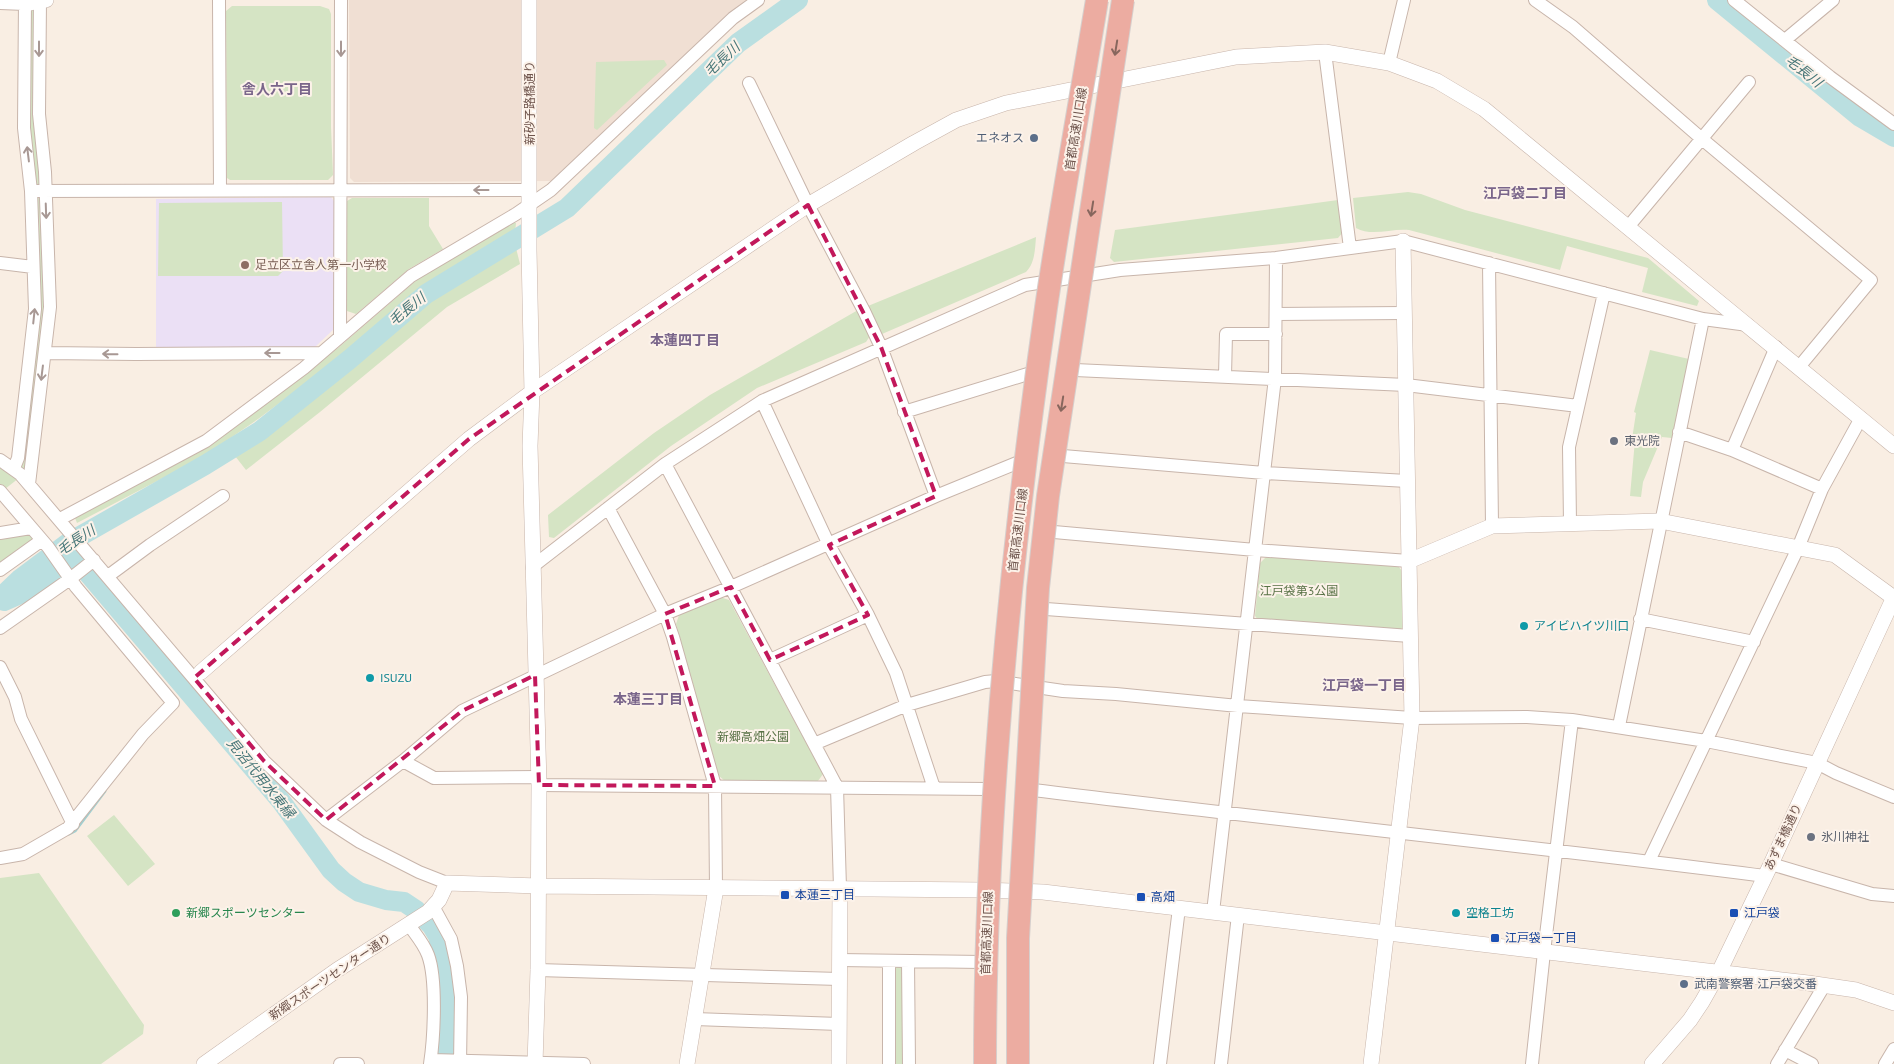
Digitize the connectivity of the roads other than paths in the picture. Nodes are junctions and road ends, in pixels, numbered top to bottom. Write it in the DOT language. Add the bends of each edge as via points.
graph roads {
  1 [pos="220,0"];
  2 [pos="341,0"];
  3 [pos="529,0"];
  4 [pos="758,0"];
  5 [pos="1097,0"];
  6 [pos="1102,0"];
  7 [pos="1123,0"];
  8 [pos="1404,0"];
  9 [pos="1535,0"];
  10 [pos="1734,0"];
  11 [pos="1833,0"];
  12 [pos="35,1"];
  13 [pos="0,3"];
  14 [pos="1785,40"];
  15 [pos="1325,52"];
  16 [pos="1389,63"];
  17 [pos="1749,82"];
  18 [pos="749,83"];
  19 [pos="1894,124"];
  20 [pos="1702,139"];
  21 [pos="220,190"];
  22 [pos="341,190"];
  23 [pos="530,190"];
  24 [pos="31,191"];
  25 [pos="46,191"];
  26 [pos="808,205"];
  27 [pos="530,212"];
  28 [pos="1628,227"];
  29 [pos="1403,241"];
  30 [pos="1350,248"];
  31 [pos="1276,258"];
  32 [pos="0,263"];
  33 [pos="1489,263"];
  34 [pos="33,267"];
  35 [pos="1604,293"];
  36 [pos="1404,312"];
  37 [pos="1276,314"];
  38 [pos="1703,319"];
  39 [pos="1748,325"];
  40 [pos="1276,334"];
  41 [pos="340,337"];
  42 [pos="880,348"];
  43 [pos="1776,348"];
  44 [pos="45,353"];
  45 [pos="321,353"];
  46 [pos="1799,367"];
  47 [pos="1075,370"];
  48 [pos="1031,373"];
  49 [pos="1225,376"];
  50 [pos="1276,378"];
  51 [pos="1406,385"];
  52 [pos="532,392"];
  53 [pos="1491,395"];
  54 [pos="762,400"];
  55 [pos="1578,406"];
  56 [pos="904,412"];
  57 [pos="1862,418"];
  58 [pos="1678,432"];
  59 [pos="1894,446"];
  60 [pos="1732,450"];
  61 [pos="1063,456"];
  62 [pos="0,460"];
  63 [pos="1019,462"];
  64 [pos="665,464"];
  65 [pos="14,468"];
  66 [pos="1264,473"];
  67 [pos="1407,481"];
  68 [pos="29,484"];
  69 [pos="1822,489"];
  70 [pos="0,491"];
  71 [pos="223,496"];
  72 [pos="936,496"];
  73 [pos="608,508"];
  74 [pos="60,519"];
  75 [pos="1660,521"];
  76 [pos="1570,524"];
  77 [pos="1492,526"];
  78 [pos="31,528"];
  79 [pos="1054,532"];
  80 [pos="0,533"];
  81 [pos="45,543"];
  82 [pos="829,545"];
  83 [pos="1798,548"];
  84 [pos="1255,550"];
  85 [pos="1409,561"];
  86 [pos="92,562"];
  87 [pos="532,567"];
  88 [pos="0,570"];
  89 [pos="72,575"];
  90 [pos="108,576"];
  91 [pos="731,587"];
  92 [pos="1038,588"];
  93 [pos="1894,598"];
  94 [pos="1046,609"];
  95 [pos="664,614"];
  96 [pos="868,615"];
  97 [pos="1640,619"];
  98 [pos="1246,625"];
  99 [pos="0,628"];
  100 [pos="1410,636"];
  101 [pos="1754,642"];
  102 [pos="770,660"];
  103 [pos="0,667"];
  104 [pos="197,675"];
  105 [pos="535,675"];
  106 [pos="907,705"];
  107 [pos="1238,706"];
  108 [pos="1412,718"];
  109 [pos="1572,720"];
  110 [pos="1619,726"];
  111 [pos="1706,741"];
  112 [pos="814,744"];
  113 [pos="403,761"];
  114 [pos="1816,764"];
  115 [pos="538,781"];
  116 [pos="715,786"];
  117 [pos="836,787"];
  118 [pos="934,788"];
  119 [pos="988,789"];
  120 [pos="1033,790"];
  121 [pos="1894,797"];
  122 [pos="1224,813"];
  123 [pos="326,820"];
  124 [pos="73,824"];
  125 [pos="1398,834"];
  126 [pos="1556,850"];
  127 [pos="0,858"];
  128 [pos="1649,861"];
  129 [pos="1768,870"];
  130 [pos="447,883"];
  131 [pos="539,886"];
  132 [pos="716,888"];
  133 [pos="840,888"];
  134 [pos="1894,896"];
  135 [pos="1179,908"];
  136 [pos="431,910"];
  137 [pos="1213,912"];
  138 [pos="1238,915"];
  139 [pos="412,923"];
  140 [pos="1386,933"];
  141 [pos="1544,952"];
  142 [pos="839,960"];
  143 [pos="889,960"];
  144 [pos="908,961"];
  145 [pos="982,962"];
  146 [pos="538,970"];
  147 [pos="1719,972"];
  148 [pos="702,976"];
  149 [pos="839,979"];
  150 [pos="1824,986"];
  151 [pos="1894,1003"];
  152 [pos="695,1019"];
  153 [pos="839,1024"];
  154 [pos="1894,1049"];
  155 [pos="1785,1050"];
  156 [pos="434,1061"];
  157 [pos="458,1062"];
  158 [pos="535,1063"];
  159 [pos="205,1064"];
  160 [pos="340,1064"];
  161 [pos="358,1064"];
  162 [pos="584,1064"];
  163 [pos="687,1064"];
  164 [pos="839,1064"];
  165 [pos="889,1064"];
  166 [pos="909,1064"];
  167 [pos="985,1064"];
  168 [pos="1000,1064"];
  169 [pos="1008,1064"];
  170 [pos="1018,1064"];
  171 [pos="1160,1064"];
  172 [pos="1221,1064"];
  173 [pos="1371,1064"];
  174 [pos="1532,1064"];
  175 [pos="1652,1064"];
  176 [pos="1777,1064"];
  177 [pos="1812,1064"];
  178 [pos="1885,1064"];
  1 -- 21 [label="street"];
  2 -- 22 [label="street, one-way"];
  3 -- 23 [label="street, 新砂子路橋通り"];
  4 -- 27 [label="street" via="733,18"];
  5 -- 167 [label="highway, 首都高速川口線, bridge" via="1046,306 1011,586 992,823"];
  6 -- 168 [label="highway" via="1032,498 1015,651 1000,905"];
  7 -- 92 [label="highway, one-way, bridge" via="1048,496"];
  8 -- 16 [label="street"];
  9 -- 20 [label="street" via="1573,27"];
  10 -- 14 [label="street"];
  11 -- 14 [label="street"];
  12 -- 13 [label="street"];
  24 -- 12 [label="street, one-way" via="24,128"];
  12 -- 25 [label="street, one-way" via="39,114"];
  14 -- 19 [label="street"];
  15 -- 16 [label="street"];
  15 -- 26 [label="street" via="1236,57 1006,103 914,142"];
  15 -- 30 [label="street"];
  16 -- 28 [label="street" via="1437,81 1484,109"];
  17 -- 20 [label="street"];
  18 -- 26 [label="street"];
  20 -- 28 [label="street"];
  20 -- 46 [label="street" via="1871,280"];
  21 -- 22 [label="street"];
  21 -- 25 [label="street"];
  23 -- 22 [label="street, one-way"];
  22 -- 41 [label="street"];
  23 -- 27 [label="street, 新砂子路橋通り"];
  24 -- 25 [label="street"];
  24 -- 34 [label="street"];
  25 -- 44 [label="street, one-way" via="50,307"];
  26 -- 42 [label="street"];
  26 -- 52 [label="street"];
  27 -- 41 [label="street" via="411,276"];
  27 -- 52 [label="street, 新砂子路橋通り"];
  28 -- 39 [label="street"];
  29 -- 30 [label="street"];
  29 -- 33 [label="street"];
  29 -- 36 [label="street"];
  30 -- 31 [label="street"];
  31 -- 37 [label="street"];
  31 -- 42 [label="street" via="1120,270 1025,285"];
  32 -- 34 [label="street"];
  33 -- 35 [label="street"];
  33 -- 53 [label="street"];
  65 -- 34 [label="street, one-way" via="18,458 35,309"];
  35 -- 38 [label="street"];
  35 -- 55 [label="street"];
  36 -- 37 [label="street"];
  36 -- 51 [label="street"];
  37 -- 40 [label="street"];
  38 -- 39 [label="street"];
  38 -- 58 [label="street"];
  39 -- 43 [label="street"];
  40 -- 49 [label="street" via="1226,334"];
  40 -- 50 [label="street"];
  41 -- 45 [label="street"];
  42 -- 54 [label="street"];
  42 -- 56 [label="street"];
  43 -- 46 [label="street"];
  43 -- 60 [label="street"];
  45 -- 44 [label="street, one-way"];
  44 -- 68 [label="street, one-way"];
  45 -- 74 [label="street" via="206,441"];
  46 -- 57 [label="street"];
  47 -- 49 [label="street"];
  48 -- 56 [label="street"];
  49 -- 50 [label="street"];
  50 -- 51 [label="street"];
  50 -- 66 [label="street"];
  51 -- 53 [label="street"];
  51 -- 67 [label="street"];
  52 -- 87 [label="street, 新砂子路橋通り"];
  52 -- 104 [label="street" via="469,439"];
  53 -- 55 [label="street"];
  53 -- 77 [label="street"];
  54 -- 64 [label="street"];
  54 -- 82 [label="street"];
  55 -- 76 [label="street" via="1569,447"];
  56 -- 72 [label="street"];
  57 -- 59 [label="street"];
  57 -- 69 [label="street"];
  58 -- 60 [label="street"];
  58 -- 75 [label="street"];
  60 -- 69 [label="street"];
  61 -- 66 [label="street"];
  62 -- 65 [label="street"];
  63 -- 72 [label="street"];
  64 -- 73 [label="street"];
  64 -- 91 [label="street"];
  65 -- 68 [label="street"];
  66 -- 67 [label="street"];
  66 -- 84 [label="street"];
  67 -- 85 [label="street"];
  68 -- 74 [label="street"];
  69 -- 83 [label="street"];
  70 -- 78 [label="street"];
  71 -- 90 [label="street"];
  72 -- 82 [label="street"];
  73 -- 87 [label="street"];
  73 -- 95 [label="street"];
  74 -- 86 [label="street"];
  75 -- 76 [label="street"];
  75 -- 83 [label="street"];
  75 -- 97 [label="street"];
  76 -- 77 [label="street"];
  77 -- 85 [label="street"];
  78 -- 80 [label="street"];
  78 -- 81 [label="street"];
  79 -- 84 [label="street"];
  81 -- 88 [label="street"];
  81 -- 89 [label="street"];
  82 -- 91 [label="street"];
  82 -- 96 [label="street"];
  83 -- 93 [label="street" via="1835,555"];
  83 -- 101 [label="street"];
  84 -- 85 [label="street"];
  84 -- 98 [label="street"];
  85 -- 100 [label="street"];
  86 -- 89 [label="street"];
  86 -- 90 [label="street"];
  87 -- 105 [label="street, 新砂子路橋通り"];
  89 -- 99 [label="street"];
  89 -- 124 [label="street" via="173,703 143,734"];
  90 -- 104 [label="street"];
  91 -- 95 [label="street"];
  91 -- 102 [label="street"];
  92 -- 169 [label="highway, bridge" via="1028,645 1019,750 1009,925"];
  92 -- 170 [label="highway, bridge" via="1018,938"];
  93 -- 114 [label="street, あずま橋通り"];
  94 -- 98 [label="street"];
  95 -- 105 [label="street"];
  95 -- 116 [label="street"];
  96 -- 102 [label="street"];
  96 -- 106 [label="street" via="896,673"];
  97 -- 101 [label="street"];
  97 -- 110 [label="street"];
  98 -- 100 [label="street"];
  98 -- 107 [label="street"];
  100 -- 108 [label="street"];
  101 -- 111 [label="street"];
  102 -- 112 [label="street"];
  103 -- 124 [label="street" via="15,697 21,719"];
  104 -- 123 [label="street" via="264,761"];
  105 -- 113 [label="street" via="462,711"];
  105 -- 115 [label="street, 新砂子路橋通り"];
  106 -- 107 [label="street" via="996,681 1063,691"];
  106 -- 112 [label="street"];
  106 -- 118 [label="street"];
  107 -- 108 [label="street"];
  107 -- 122 [label="street"];
  108 -- 109 [label="street"];
  108 -- 125 [label="street"];
  109 -- 110 [label="street"];
  109 -- 126 [label="street"];
  110 -- 111 [label="street"];
  111 -- 114 [label="street"];
  111 -- 128 [label="street"];
  112 -- 117 [label="street"];
  113 -- 115 [label="street" via="434,778"];
  113 -- 123 [label="street"];
  114 -- 121 [label="street"];
  114 -- 129 [label="street, あずま橋通り"];
  115 -- 116 [label="street"];
  115 -- 131 [label="street, 新砂子路橋通り"];
  116 -- 117 [label="street"];
  116 -- 132 [label="street"];
  117 -- 118 [label="street"];
  117 -- 133 [label="street"];
  118 -- 119 [label="street"];
  120 -- 122 [label="street"];
  122 -- 125 [label="street"];
  122 -- 137 [label="street"];
  123 -- 130 [label="street" via="360,842"];
  124 -- 127 [label="street" via="23,854"];
  125 -- 126 [label="street"];
  125 -- 140 [label="street"];
  126 -- 128 [label="street"];
  126 -- 141 [label="street"];
  128 -- 129 [label="street"];
  129 -- 134 [label="street"];
  129 -- 147 [label="street, あずま橋通り"];
  130 -- 131 [label="street"];
  130 -- 136 [label="street, 新郷スポーツセンター通り" via="444,893"];
  131 -- 132 [label="street"];
  131 -- 146 [label="street, 新砂子路橋通り"];
  132 -- 133 [label="street"];
  132 -- 148 [label="street"];
  133 -- 135 [label="street" via="1043,892"];
  133 -- 142 [label="street"];
  135 -- 137 [label="street"];
  135 -- 171 [label="street"];
  136 -- 139 [label="street, 新郷スポーツセンター通り"];
  136 -- 157 [label="street" via="452,939 457,966 461,997"];
  137 -- 138 [label="street"];
  138 -- 140 [label="street"];
  138 -- 172 [label="street"];
  139 -- 156 [label="street" via="431,964"];
  139 -- 159 [label="street, 新郷スポーツセンター通り" via="337,970"];
  140 -- 141 [label="street"];
  140 -- 173 [label="street"];
  141 -- 147 [label="street"];
  141 -- 174 [label="street"];
  142 -- 143 [label="street"];
  142 -- 149 [label="street"];
  143 -- 144 [label="street"];
  143 -- 165 [label="street"];
  144 -- 145 [label="street"];
  144 -- 166 [label="street"];
  146 -- 148 [label="street"];
  146 -- 158 [label="street, 新砂子路橋通り"];
  147 -- 150 [label="street"];
  147 -- 175 [label="street, あずま橋通り" via="1690,1020"];
  148 -- 149 [label="street"];
  148 -- 152 [label="street"];
  149 -- 153 [label="street"];
  150 -- 151 [label="street" via="1856,990"];
  150 -- 155 [label="street"];
  152 -- 153 [label="street"];
  152 -- 163 [label="street"];
  153 -- 164 [label="street"];
  154 -- 178 [label="street"];
  155 -- 176 [label="street"];
  155 -- 177 [label="street"];
  156 -- 157 [label="street"];
  157 -- 158 [label="street"];
  158 -- 162 [label="street"];
  160 -- 161 [label="street"];
}
